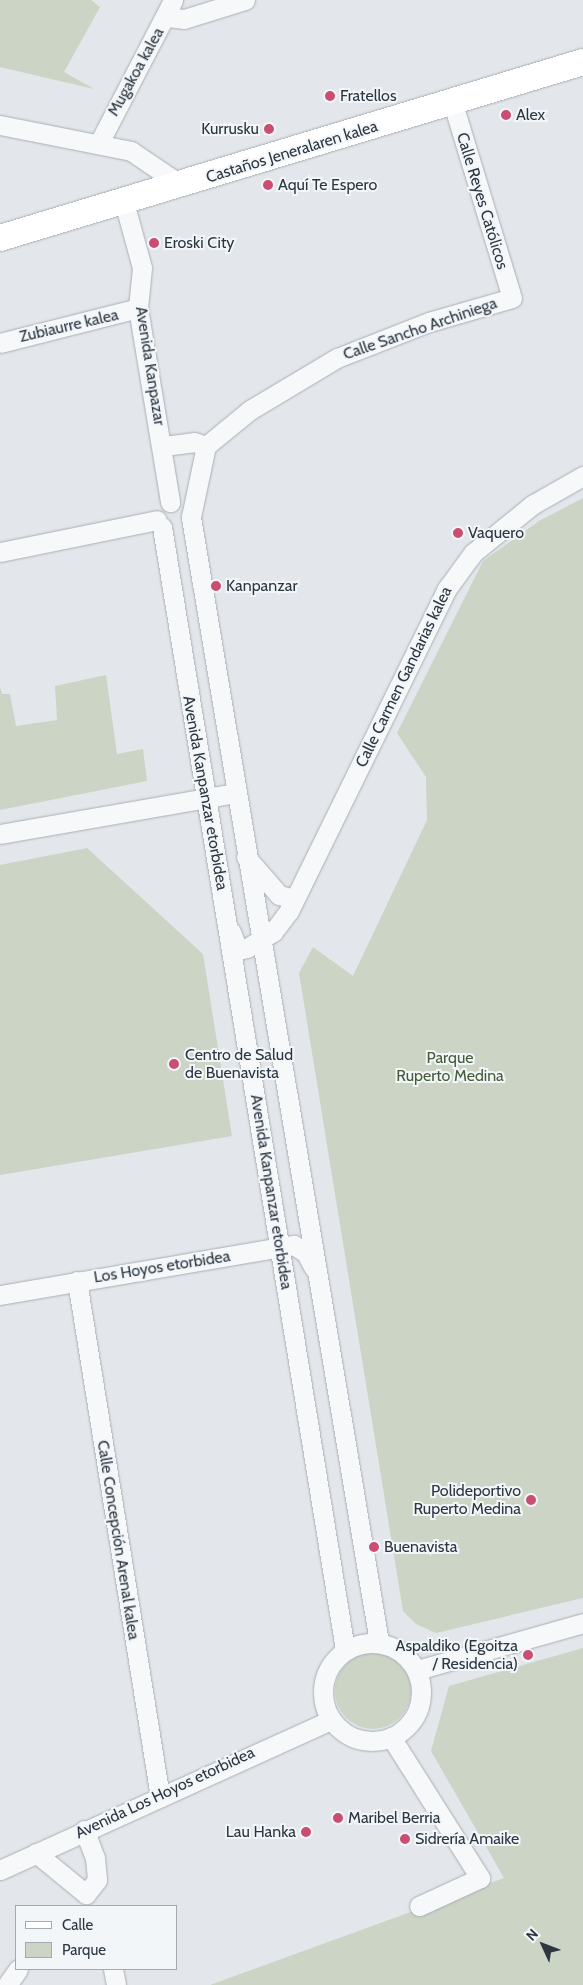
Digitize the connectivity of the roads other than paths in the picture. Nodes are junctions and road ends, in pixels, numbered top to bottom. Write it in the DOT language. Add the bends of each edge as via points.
graph roads {
  1 [pos="245,0"];
  2 [pos="169,8"];
  3 [pos="583,62"];
  4 [pos="453,104"];
  5 [pos="0,125"];
  6 [pos="99,143"];
  7 [pos="181,186"];
  8 [pos="124,202"];
  9 [pos="0,238"];
  10 [pos="512,298"];
  11 [pos="138,308"];
  12 [pos="0,343"];
  13 [pos="163,446"];
  14 [pos="206,446"];
  15 [pos="583,476"];
  16 [pos="170,502"];
  17 [pos="186,517"];
  18 [pos="160,524"];
  19 [pos="0,552"];
  20 [pos="234,792"];
  21 [pos="204,799"];
  22 [pos="0,834"];
  23 [pos="246,856"];
  24 [pos="295,899"];
  25 [pos="230,929"];
  26 [pos="260,940"];
  27 [pos="278,1247"];
  28 [pos="314,1268"];
  29 [pos="77,1282"];
  30 [pos="0,1295"];
  31 [pos="583,1623"];
  32 [pos="379,1642"];
  33 [pos="345,1650"];
  34 [pos="417,1670"];
  35 [pos="331,1720"];
  36 [pos="391,1737"];
  37 [pos="160,1797"];
  38 [pos="84,1830"];
  39 [pos="36,1853"];
  40 [pos="0,1870"];
  41 [pos="93,1899"];
  42 [pos="419,1906"];
  43 [pos="17,1970"];
  44 [pos="114,1970"];
  45 [pos="7,1985"];
  46 [pos="116,1985"];
  1 -- 2 [label="street" via="184,19"];
  2 -- 6 [label="street, Mugakoa kalea" via="114,107"];
  3 -- 4 [label="street, Castaños Jeneralaren kalea"];
  4 -- 7 [label="street, Castaños Jeneralaren kalea"];
  4 -- 10 [label="street, Calle Reyes Católicos"];
  5 -- 6 [label="street" via="87,146"];
  6 -- 7 [label="street" via="131,151"];
  7 -- 8 [label="street, Castaños Jeneralaren kalea"];
  8 -- 9 [label="street, Castaños Jeneralaren kalea"];
  8 -- 11 [label="street, Avenida Kanpazar" via="142,268"];
  10 -- 14 [label="street, Calle Sancho Archiniega" via="429,322 337,358 250,410"];
  11 -- 12 [label="street, Zubiaurre kalea"];
  11 -- 13 [label="street, Avenida Kanpazar"];
  13 -- 14 [label="street" via="194,442"];
  13 -- 16 [label="street, Avenida Kanpazar"];
  14 -- 17 [label="street"];
  15 -- 24 [label="street, Calle Carmen Gandarias kalea" via="532,505 473,553 446,590"];
  16 -- 17 [label="street" via="181,506"];
  16 -- 18 [label="street" via="159,507"];
  17 -- 18 [label="street" via="171,530"];
  17 -- 20 [label="street, Avenida Kanpanzar etorbidea" via="194,548"];
  18 -- 19 [label="street"];
  18 -- 21 [label="street, Avenida Kanpanzar etorbidea"];
  20 -- 21 [label="street"];
  20 -- 23 [label="street, Avenida Kanpanzar etorbidea"];
  21 -- 22 [label="street"];
  21 -- 25 [label="street, Avenida Kanpanzar etorbidea"];
  23 -- 24 [label="street" via="279,895"];
  23 -- 26 [label="street, Avenida Kanpanzar etorbidea"];
  24 -- 26 [label="street, Calle Carmen Gandarias kalea" via="273,932"];
  25 -- 26 [label="street, Calle Carmen Gandarias kalea" via="238,950"];
  25 -- 27 [label="street, Avenida Kanpanzar etorbidea"];
  26 -- 28 [label="street, Avenida Kanpanzar etorbidea"];
  27 -- 28 [label="street, Los Hoyos etorbidea" via="294,1245 306,1253"];
  27 -- 29 [label="street, Los Hoyos etorbidea"];
  27 -- 33 [label="street, Avenida Kanpanzar etorbidea"];
  28 -- 32 [label="street, Avenida Kanpanzar etorbidea"];
  29 -- 30 [label="street, Los Hoyos etorbidea"];
  29 -- 37 [label="street, Calle Concepción Arenal kalea"];
  31 -- 34 [label="street"];
  32 -- 33 [label="street"];
  32 -- 34 [label="street" via="408,1657"];
  33 -- 35 [label="street" via="326,1674 324,1706"];
  34 -- 36 [label="street" via="422,1686 415,1716"];
  35 -- 36 [label="street" via="352,1737 378,1741"];
  35 -- 37 [label="street, Avenida Los Hoyos etorbidea"];
  36 -- 42 [label="street" via="480,1878"];
  37 -- 38 [label="street, Avenida Los Hoyos etorbidea"];
  38 -- 39 [label="street, Avenida Los Hoyos etorbidea"];
  38 -- 41 [label="street" via="95,1858"];
  39 -- 40 [label="street, Avenida Los Hoyos etorbidea"];
  39 -- 41 [label="street"];
  43 -- 45 [label="street"];
  44 -- 46 [label="street"];
}
